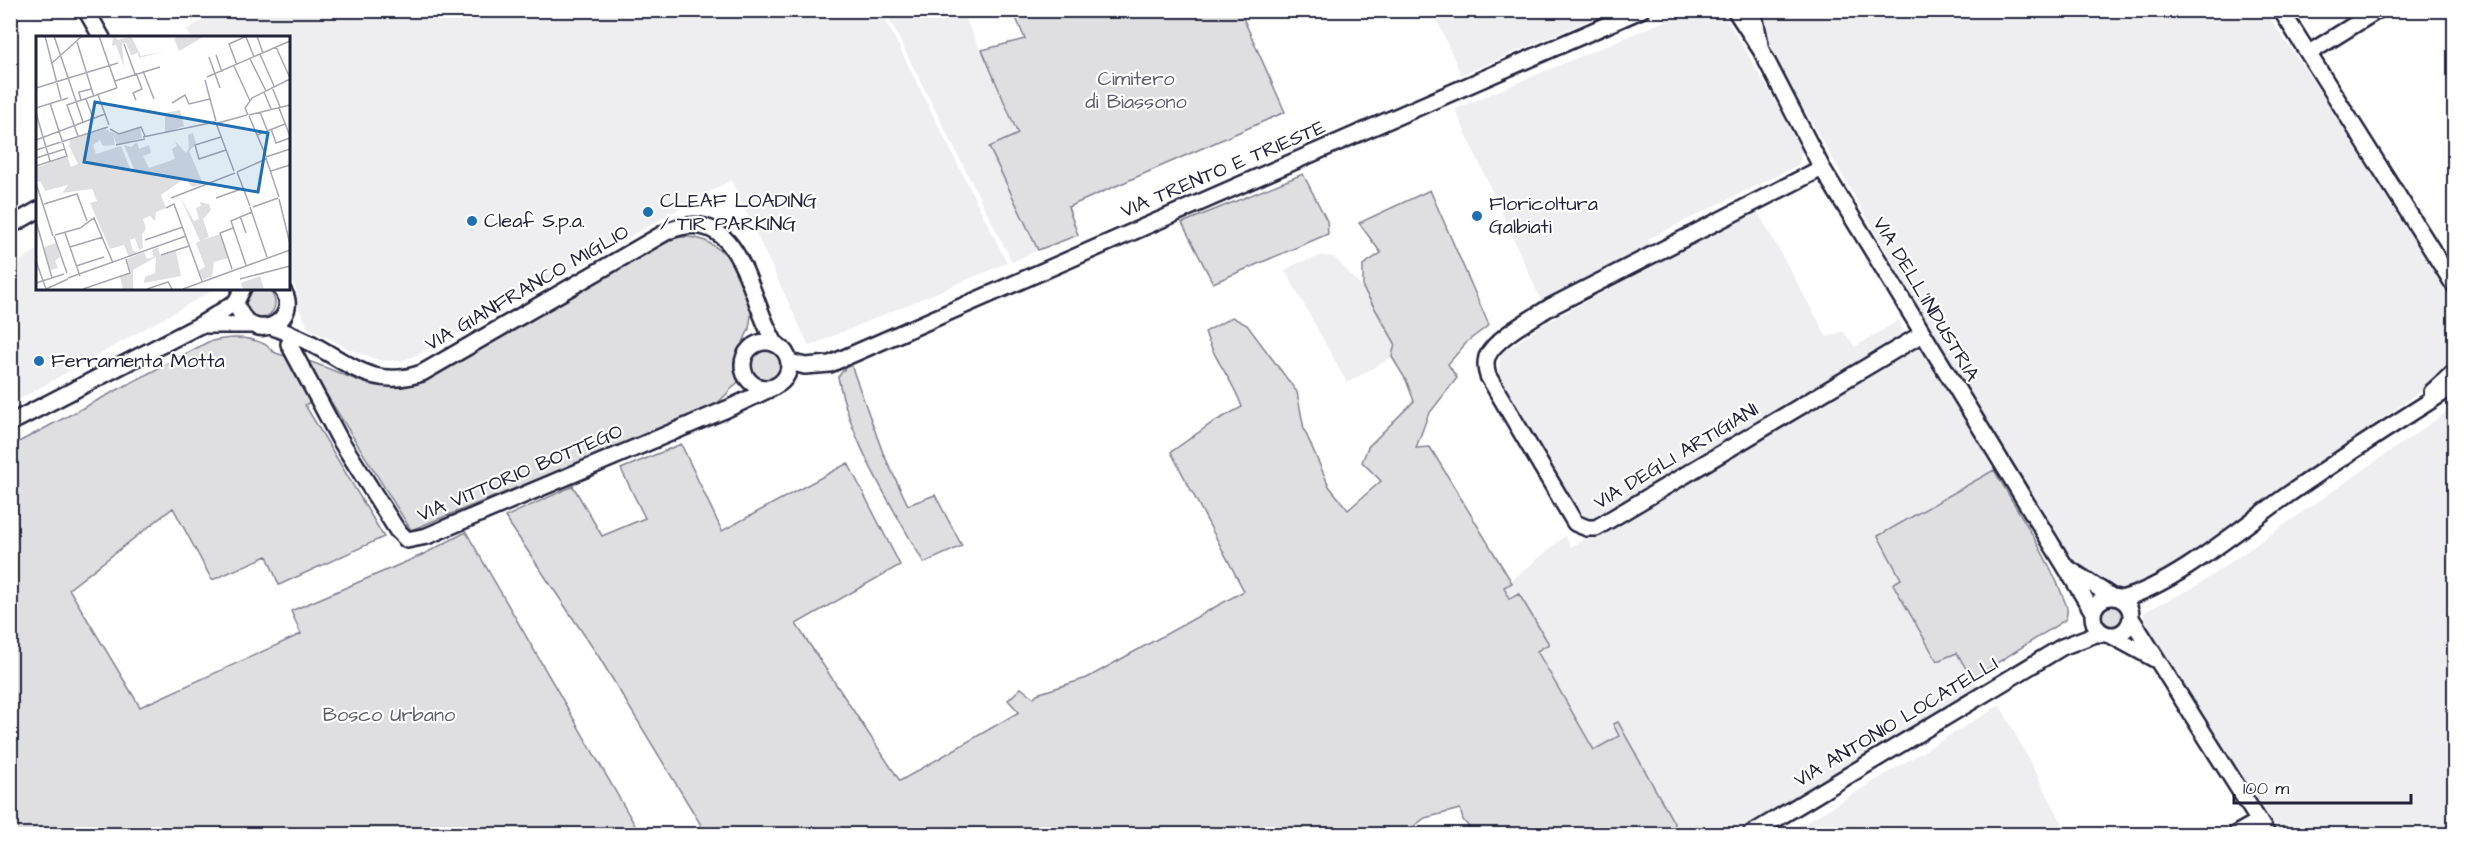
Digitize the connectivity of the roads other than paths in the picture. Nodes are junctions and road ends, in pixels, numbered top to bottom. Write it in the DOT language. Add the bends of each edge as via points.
graph roads {
  1 [pos="86,10"];
  2 [pos="1641,10"];
  3 [pos="1735,10"];
  4 [pos="1753,10"];
  5 [pos="2281,10"];
  6 [pos="2378,10"];
  7 [pos="101,36"];
  8 [pos="1761,50"];
  9 [pos="2309,53"];
  10 [pos="1822,168"];
  11 [pos="36,211"];
  12 [pos="10,226"];
  13 [pos="2454,285"];
  14 [pos="282,290"];
  15 [pos="240,295"];
  16 [pos="758,307"];
  17 [pos="286,312"];
  18 [pos="200,325"];
  19 [pos="252,325"];
  20 [pos="271,326"];
  21 [pos="1922,334"];
  22 [pos="775,343"];
  23 [pos="289,344"];
  24 [pos="312,344"];
  25 [pos="754,344"];
  26 [pos="790,362"];
  27 [pos="823,365"];
  28 [pos="2454,372"];
  29 [pos="746,379"];
  30 [pos="779,384"];
  31 [pos="2454,386"];
  32 [pos="727,409"];
  33 [pos="2399,421"];
  34 [pos="10,423"];
  35 [pos="2063,565"];
  36 [pos="2165,580"];
  37 [pos="2116,598"];
  38 [pos="2093,614"];
  39 [pos="2131,616"];
  40 [pos="2108,635"];
  41 [pos="2062,647"];
  42 [pos="2162,664"];
  43 [pos="2263,828"];
  44 [pos="1751,834"];
  45 [pos="2236,834"];
  1 -- 7 [label="street"];
  2 -- 27 [label="street, VIA TRENTO E TRIESTE"];
  3 -- 8 [label="street, VIA DELL'INDUSTRIA"];
  4 -- 8 [label="street, VIA DELL'INDUSTRIA"];
  5 -- 9 [label="street"];
  6 -- 9 [label="street"];
  8 -- 10 [label="street, VIA DELL'INDUSTRIA"];
  9 -- 13 [label="street"];
  10 -- 21 [label="street, VIA DELL'INDUSTRIA"];
  10 -- 21 [label="street, VIA DEGLI ARTIGIANI" via="1551,307 1492,350 1486,360 1488,376 1575,523 1596,528"];
  11 -- 12 [label="street"];
  14 -- 17 [label="street" via="287,299"];
  15 -- 18 [label="street"];
  15 -- 19 [label="street" via="242,316"];
  16 -- 22 [label="street, VIA GIANFRANCO MIGLIO"];
  16 -- 24 [label="street, VIA GIANFRANCO MIGLIO" via="747,273 729,242 713,230 688,225 661,234 412,376 388,379 363,373"];
  16 -- 25 [label="street, VIA GIANFRANCO MIGLIO"];
  17 -- 20 [label="street"];
  17 -- 24 [label="street, VIA GIANFRANCO MIGLIO" via="293,326"];
  18 -- 19 [label="street"];
  18 -- 34 [label="street"];
  19 -- 20 [label="street"];
  20 -- 24 [label="street, VIA GIANFRANCO MIGLIO"];
  21 -- 35 [label="street, VIA DELL'INDUSTRIA"];
  22 -- 25 [label="street"];
  22 -- 26 [label="street" via="786,352"];
  23 -- 32 [label="street, VIA VITTORIO BOTTEGO" via="339,438 407,540 428,536"];
  25 -- 29 [label="street" via="744,360"];
  26 -- 27 [label="street, VIA TRENTO E TRIESTE"];
  26 -- 30 [label="street" via="789,373"];
  27 -- 30 [label="street, VIA TRENTO E TRIESTE"];
  28 -- 33 [label="street"];
  29 -- 30 [label="street" via="762,388"];
  29 -- 32 [label="street"];
  30 -- 32 [label="street, VIA VITTORIO BOTTEGO"];
  31 -- 33 [label="street"];
  33 -- 36 [label="street"];
  35 -- 37 [label="street"];
  35 -- 38 [label="street, VIA DELL'INDUSTRIA"];
  36 -- 37 [label="street" via="2134,595"];
  36 -- 39 [label="street"];
  37 -- 38 [label="street" via="2103,599"];
  37 -- 39 [label="street" via="2129,608"];
  38 -- 40 [label="street" via="2096,627"];
  38 -- 41 [label="street, VIA ANTONIO LOCATELLI"];
  39 -- 40 [label="street" via="2127,628"];
  39 -- 42 [label="street"];
  40 -- 41 [label="street, VIA ANTONIO LOCATELLI" via="2096,634"];
  40 -- 42 [label="street"];
  41 -- 44 [label="street, VIA ANTONIO LOCATELLI"];
  42 -- 43 [label="street"];
  43 -- 45 [label="street"];
}
